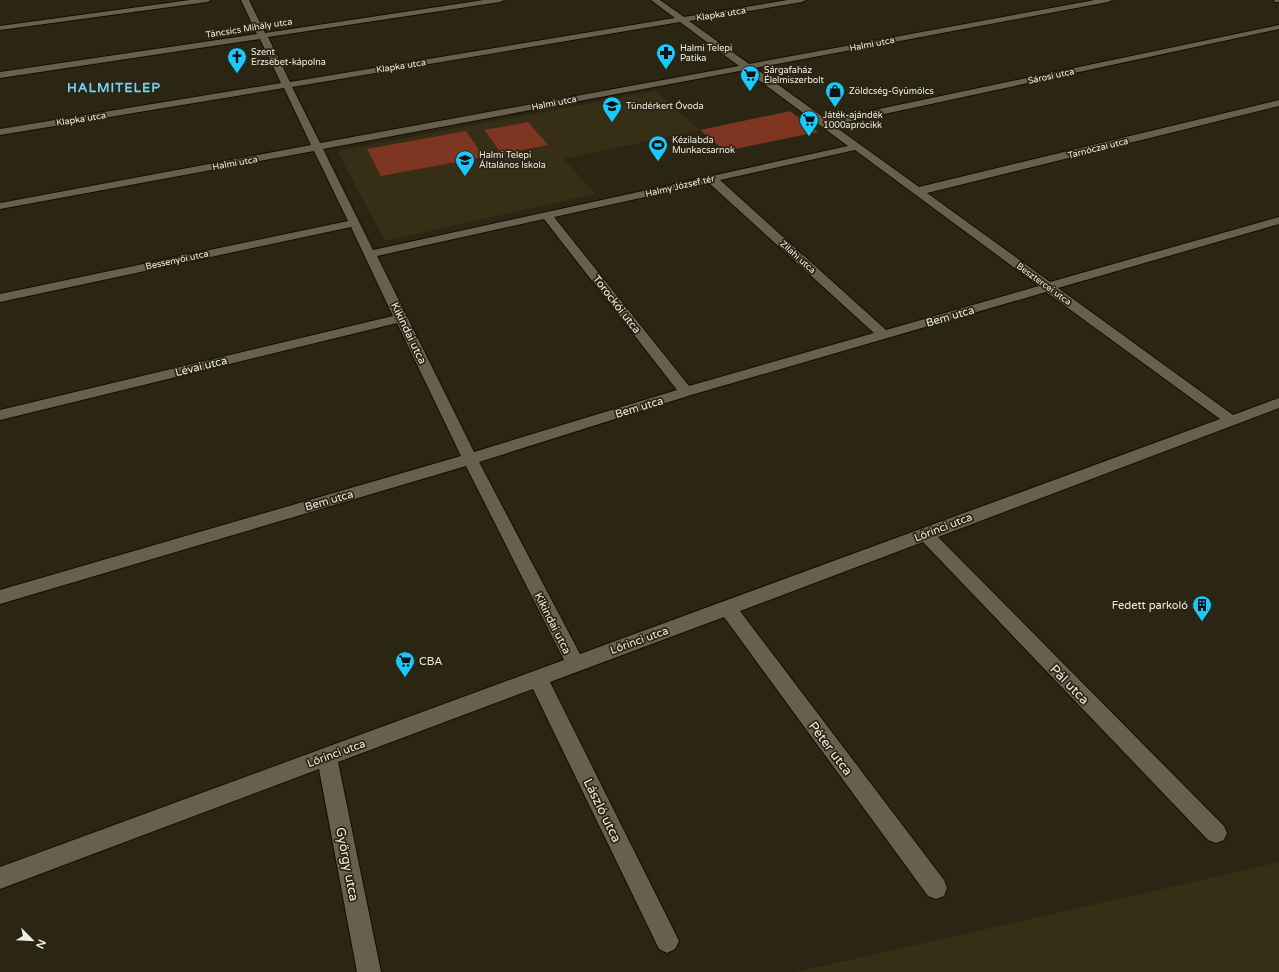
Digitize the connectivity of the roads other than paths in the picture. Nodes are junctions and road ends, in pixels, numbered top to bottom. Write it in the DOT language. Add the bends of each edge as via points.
graph roads {
  1 [pos="207,0"];
  2 [pos="245,0"];
  3 [pos="500,0"];
  4 [pos="655,0"];
  5 [pos="802,0"];
  6 [pos="1108,0"];
  7 [pos="682,20"];
  8 [pos="0,28"];
  9 [pos="1279,28"];
  10 [pos="263,36"];
  11 [pos="746,67"];
  12 [pos="0,75"];
  13 [pos="287,85"];
  14 [pos="1279,103"];
  15 [pos="824,124"];
  16 [pos="0,132"];
  17 [pos="856,147"];
  18 [pos="318,148"];
  19 [pos="712,179"];
  20 [pos="917,191"];
  21 [pos="0,206"];
  22 [pos="547,215"];
  23 [pos="1279,220"];
  24 [pos="355,223"];
  25 [pos="370,254"];
  26 [pos="1048,287"];
  27 [pos="0,298"];
  28 [pos="401,318"];
  29 [pos="884,335"];
  30 [pos="686,392"];
  31 [pos="1279,403"];
  32 [pos="0,415"];
  33 [pos="1231,420"];
  34 [pos="470,459"];
  35 [pos="925,534"];
  36 [pos="0,597"];
  37 [pos="727,608"];
  38 [pos="575,664"];
  39 [pos="538,678"];
  40 [pos="327,756"];
  41 [pos="1216,833"];
  42 [pos="0,878"];
  43 [pos="936,888"];
  44 [pos="667,941"];
  45 [pos="369,972"];
  1 -- 8 [label="street"];
  2 -- 10 [label="street, Kikindai utca"];
  3 -- 10 [label="street, Táncsics Mihály utca"];
  4 -- 7 [label="street"];
  5 -- 7 [label="street, Klapka utca"];
  6 -- 11 [label="street, Halmi utca"];
  7 -- 11 [label="street"];
  7 -- 13 [label="street, Klapka utca"];
  9 -- 15 [label="street, Sárosi utca"];
  10 -- 12 [label="street, Táncsics Mihály utca"];
  10 -- 13 [label="street, Kikindai utca"];
  11 -- 15 [label="street"];
  11 -- 18 [label="street, Halmi utca"];
  13 -- 16 [label="street, Klapka utca"];
  13 -- 18 [label="street, Kikindai utca"];
  14 -- 20 [label="street, Tarnóczai utca"];
  15 -- 17 [label="street"];
  17 -- 19 [label="street, Halmy József tér"];
  17 -- 20 [label="street, Besztercei utca"];
  18 -- 21 [label="street, Halmi utca"];
  18 -- 24 [label="street, Kikindai utca"];
  19 -- 22 [label="street, Halmy József tér"];
  19 -- 29 [label="street, Zilahi utca"];
  20 -- 26 [label="street, Besztercei utca"];
  22 -- 25 [label="street, Halmy József tér"];
  22 -- 30 [label="street, Torockói utca"];
  23 -- 26 [label="street, Bem utca"];
  24 -- 25 [label="street, Kikindai utca"];
  24 -- 27 [label="street, Bessenyői utca"];
  25 -- 28 [label="street, Kikindai utca"];
  26 -- 29 [label="street, Bem utca"];
  26 -- 33 [label="street, Besztercei utca"];
  28 -- 32 [label="street, Lévai utca"];
  28 -- 34 [label="street, Kikindai utca"];
  29 -- 30 [label="street, Bem utca"];
  30 -- 34 [label="street, Bem utca"];
  31 -- 33 [label="street, Lőrinci utca"];
  33 -- 35 [label="street, Lőrinci utca"];
  34 -- 36 [label="street, Bem utca"];
  34 -- 38 [label="street, Kikindai utca"];
  35 -- 37 [label="street, Lőrinci utca"];
  35 -- 41 [label="street, Pál utca"];
  37 -- 38 [label="street, Lőrinci utca"];
  37 -- 43 [label="street, Péter utca"];
  38 -- 39 [label="street, Lőrinci utca"];
  39 -- 40 [label="street, Lőrinci utca"];
  39 -- 44 [label="street, László utca"];
  40 -- 42 [label="street, Lőrinci utca"];
  40 -- 45 [label="street, György utca"];
}
